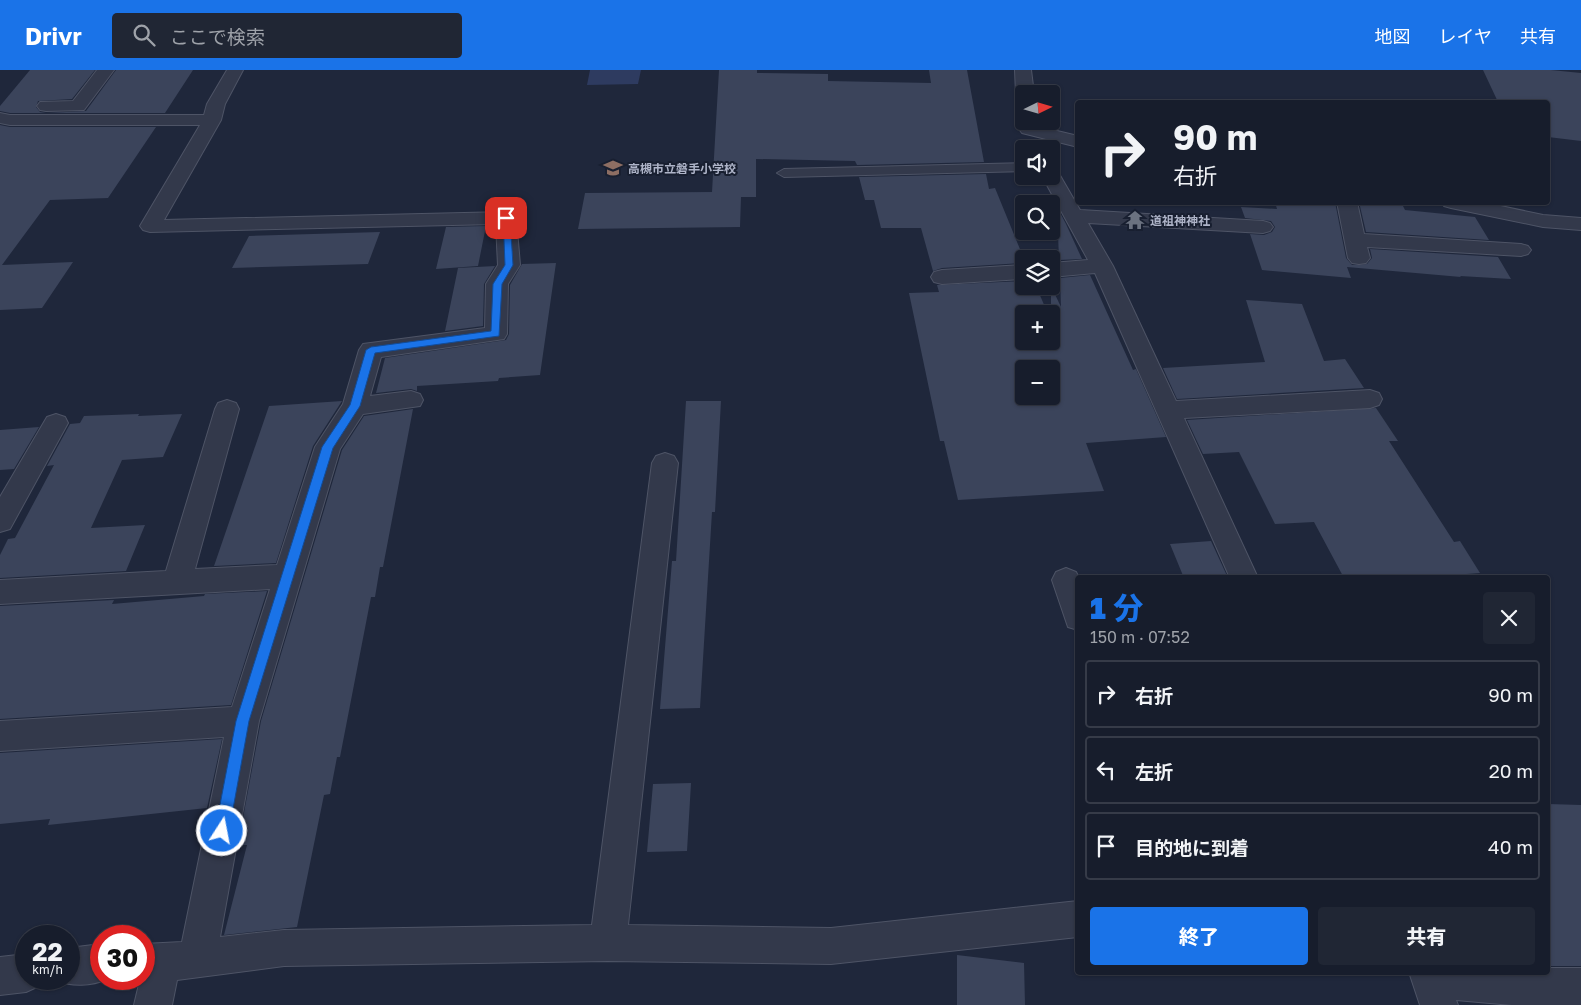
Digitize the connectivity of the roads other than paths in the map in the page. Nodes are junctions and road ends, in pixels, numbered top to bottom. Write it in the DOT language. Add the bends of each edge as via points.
graph roads {
  1 [pos="106,70"];
  2 [pos="235,70"];
  3 [pos="1024,70"];
  4 [pos="1025,85"];
  5 [pos="0,106"];
  6 [pos="0,118"];
  7 [pos="212,120"];
  8 [pos="1043,130"];
  9 [pos="1075,141"];
  10 [pos="1015,167"];
  11 [pos="784,173"];
  12 [pos="1056,185"];
  13 [pos="1348,205"];
  14 [pos="1466,205"];
  15 [pos="1073,216"];
  16 [pos="1581,224"];
  17 [pos="1263,227"];
  18 [pos="1521,250"];
  19 [pos="1102,266"];
  20 [pos="1060,269"];
  21 [pos="1015,273"];
  22 [pos="942,277"];
  23 [pos="1370,399"];
  24 [pos="410,400"];
  25 [pos="355,406"];
  26 [pos="227,409"];
  27 [pos="1169,410"];
  28 [pos="56,423"];
  29 [pos="665,463"];
  30 [pos="0,521"];
  31 [pos="1243,575"];
  32 [pos="288,576"];
  33 [pos="1066,580"];
  34 [pos="177,582"];
  35 [pos="0,592"];
  36 [pos="1075,608"];
  37 [pos="243,721"];
  38 [pos="0,736"];
  39 [pos="1075,919"];
  40 [pos="608,943"];
  41 [pos="168,962"];
  42 [pos="15,974"];
  43 [pos="0,976"];
  44 [pos="1433,986"];
  45 [pos="1581,987"];
  46 [pos="153,1005"];
  1 -- 5 [label="street" via="78,106"];
  2 -- 7 [label="street" via="216,104"];
  3 -- 4 [label="street"];
  6 -- 7 [label="street"];
  7 -- 25 [label="street" via="150,226 506,218 509,265 497,284 496,334 371,350"];
  8 -- 9 [label="street"];
  10 -- 11 [label="lane"];
  12 -- 15 [label="street"];
  13 -- 18 [label="street" via="1357,249"];
  14 -- 16 [label="street" via="1543,221"];
  15 -- 17 [label="street"];
  15 -- 19 [label="street"];
  19 -- 20 [label="street"];
  19 -- 27 [label="street"];
  21 -- 22 [label="street"];
  23 -- 27 [label="street"];
  24 -- 25 [label="street"];
  25 -- 32 [label="street" via="328,447"];
  26 -- 34 [label="street"];
  27 -- 31 [label="street"];
  28 -- 30 [label="street"];
  29 -- 40 [label="street"];
  32 -- 34 [label="street"];
  32 -- 37 [label="street"];
  33 -- 36 [label="street"];
  34 -- 35 [label="street"];
  37 -- 38 [label="street"];
  37 -- 41 [label="street"];
  39 -- 40 [label="street" via="831,946"];
  40 -- 41 [label="street" via="284,948"];
  41 -- 46 [label="street"];
  42 -- 43 [label="street"];
  44 -- 45 [label="street"];
}
